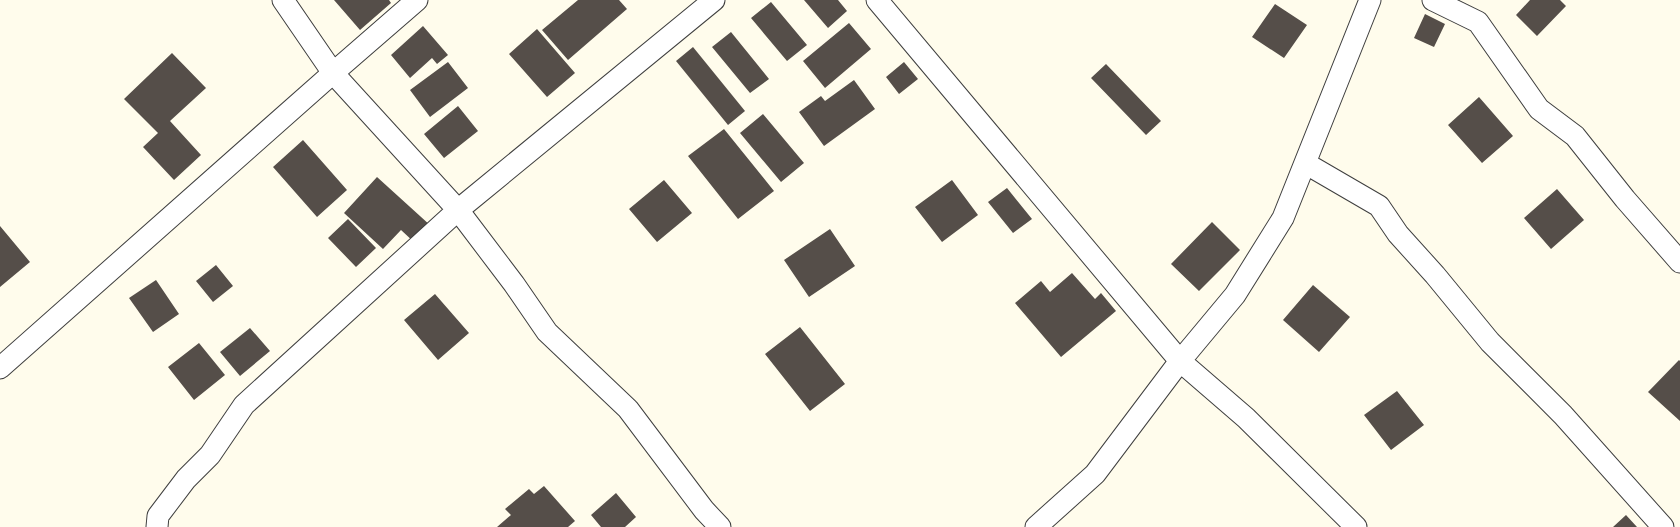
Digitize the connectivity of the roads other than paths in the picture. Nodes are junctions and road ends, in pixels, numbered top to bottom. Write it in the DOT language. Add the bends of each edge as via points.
graph roads {
  1 [pos="283,0"];
  2 [pos="417,0"];
  3 [pos="714,0"];
  4 [pos="877,0"];
  5 [pos="1370,0"];
  6 [pos="1433,0"];
  7 [pos="332,73"];
  8 [pos="1305,163"];
  9 [pos="458,210"];
  10 [pos="1680,262"];
  11 [pos="1180,361"];
  12 [pos="0,368"];
  13 [pos="157,527"];
  14 [pos="720,527"];
  15 [pos="1036,527"];
  16 [pos="1356,527"];
  17 [pos="1663,527"];
  1 -- 7 [label="street"];
  2 -- 7 [label="street"];
  3 -- 9 [label="street"];
  4 -- 11 [label="street"];
  5 -- 8 [label="street"];
  6 -- 10 [label="street" via="1478,22 1539,109 1575,136"];
  7 -- 9 [label="street"];
  7 -- 12 [label="street"];
  8 -- 11 [label="street" via="1283,218 1236,295"];
  8 -- 17 [label="street" via="1379,206 1398,234 1490,342 1563,415"];
  9 -- 13 [label="street" via="244,405 210,455 158,516"];
  9 -- 14 [label="street" via="547,332 628,409"];
  11 -- 15 [label="street" via="1094,474"];
  11 -- 16 [label="street" via="1246,418"];
}
